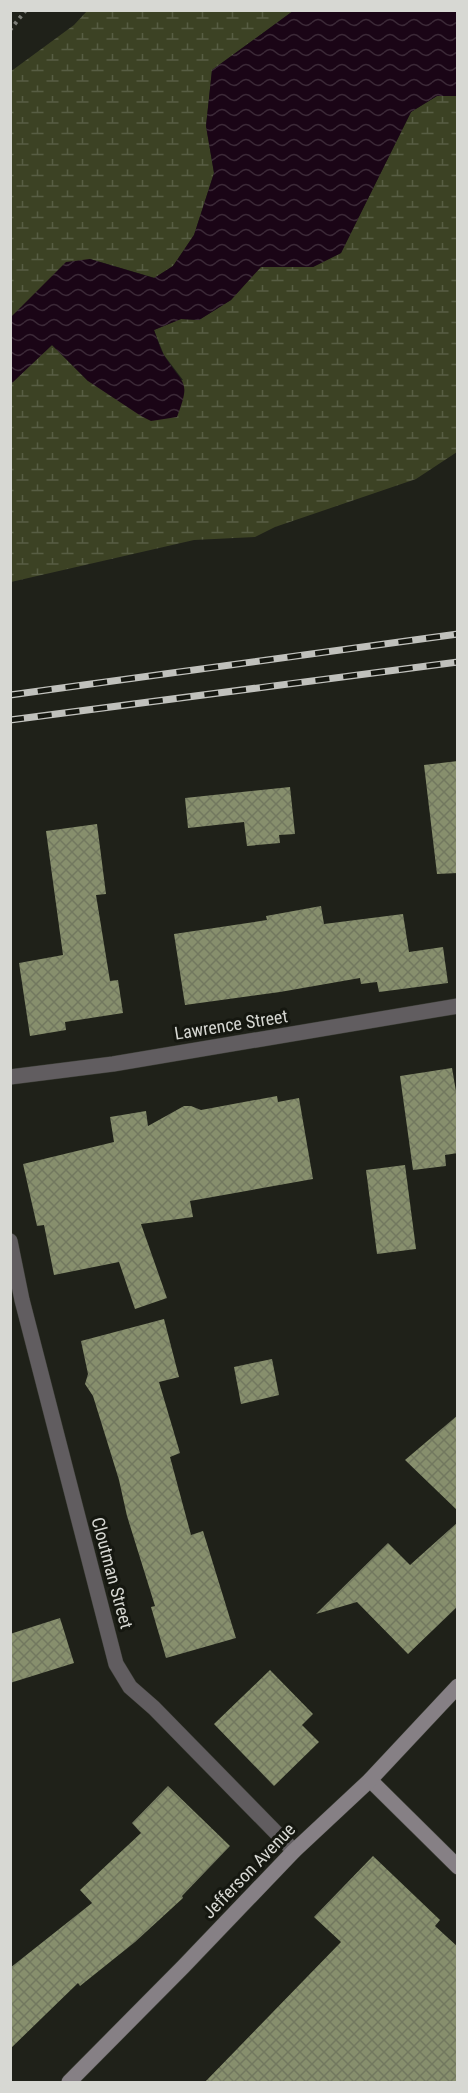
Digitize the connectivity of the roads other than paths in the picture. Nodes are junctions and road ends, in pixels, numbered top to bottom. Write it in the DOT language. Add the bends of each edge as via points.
graph roads {
  1 [pos="458,1006"];
  2 [pos="10,1077"];
  3 [pos="10,1241"];
  4 [pos="458,1686"];
  5 [pos="370,1780"];
  6 [pos="294,1851"];
  7 [pos="458,1867"];
  8 [pos="69,2082"];
  1 -- 2 [label="street, Lawrence Street" via="124,1062"];
  3 -- 6 [label="street, Cloutman Street" via="116,1664 130,1687"];
  4 -- 5 [label="main road, Jefferson Avenue"];
  5 -- 6 [label="main road, Jefferson Avenue"];
  5 -- 7 [label="main road"];
  6 -- 8 [label="main road, Jefferson Avenue"];
}
